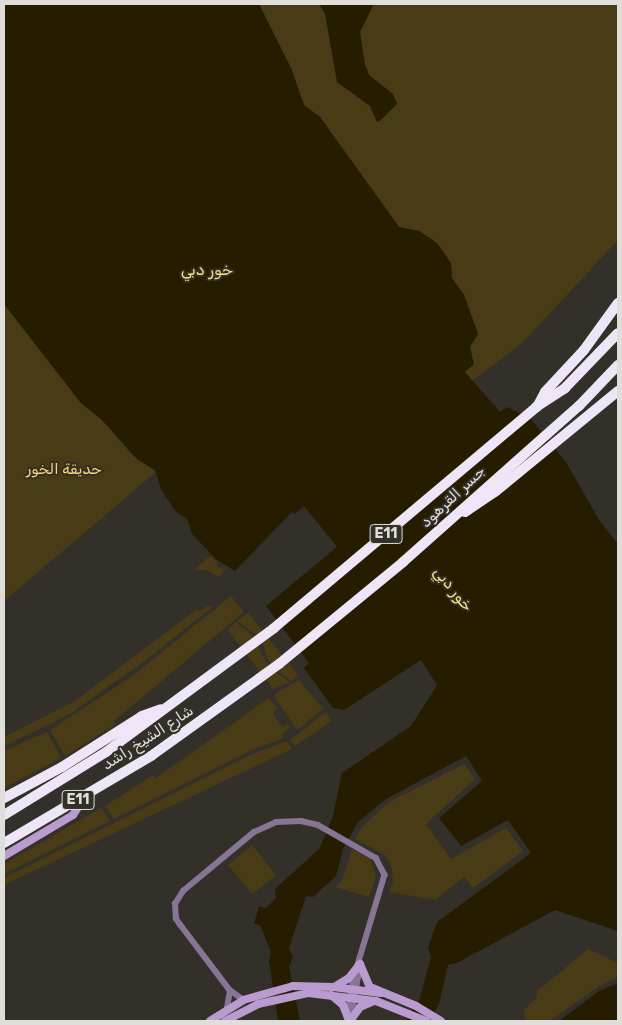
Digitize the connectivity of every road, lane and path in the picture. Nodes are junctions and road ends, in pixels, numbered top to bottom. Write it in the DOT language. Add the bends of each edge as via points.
graph roads {
  1 [pos="618,303"];
  2 [pos="618,333"];
  3 [pos="618,365"];
  4 [pos="618,391"];
  5 [pos="536,408"];
  6 [pos="451,519"];
  7 [pos="234,659"];
  8 [pos="253,684"];
  9 [pos="169,707"];
  10 [pos="86,795"];
  11 [pos="4,798"];
  12 [pos="4,815"];
  13 [pos="4,842"];
  14 [pos="4,856"];
  15 [pos="360,964"];
  16 [pos="308,989"];
  17 [pos="331,990"];
  18 [pos="230,991"];
  19 [pos="354,992"];
  20 [pos="381,993"];
  21 [pos="243,1000"];
  22 [pos="376,1001"];
  23 [pos="227,1008"];
  24 [pos="210,1021"];
  25 [pos="225,1021"];
  26 [pos="349,1021"];
  27 [pos="426,1021"];
  28 [pos="441,1021"];
  1 -- 5 [label="highway"];
  2 -- 5 [label="highway, E11" via="565,388"];
  3 -- 6 [label="highway, جسر القرهود / E11" via="579,406"];
  4 -- 6 [label="highway" via="496,492"];
  5 -- 7 [label="highway, جسر القرهود / E11"];
  6 -- 8 [label="highway, جسر القرهود / E11" via="354,604"];
  7 -- 9 [label="highway, شارع الشيخ راشد / E11"];
  8 -- 10 [label="highway, شارع الشيخ راشد / E11" via="151,756"];
  9 -- 11 [label="highway" via="142,716 62,767"];
  9 -- 12 [label="highway, شارع الشيخ راشد / E11" via="106,752"];
  10 -- 13 [label="highway, شارع الشيخ راشد / E11"];
  10 -- 14 [label="street" via="73,815"];
  15 -- 17 [label="street" via="349,978"];
  15 -- 18 [label="street" via="385,881 380,862 318,825 288,820 260,828 178,897 174,904 176,919"];
  15 -- 19 [label="street"];
  15 -- 20 [label="street" via="366,984"];
  16 -- 17 [label="street"];
  16 -- 21 [label="street"];
  16 -- 25 [label="street" via="258,1004"];
  17 -- 19 [label="street"];
  17 -- 26 [label="street" via="343,1005"];
  18 -- 21 [label="street"];
  18 -- 23 [label="street"];
  19 -- 20 [label="street"];
  19 -- 22 [label="street"];
  19 -- 26 [label="street"];
  20 -- 28 [label="street" via="416,1006"];
  21 -- 23 [label="street"];
  22 -- 26 [label="street" via="360,1007"];
  22 -- 27 [label="street"];
  23 -- 24 [label="street"];
}
